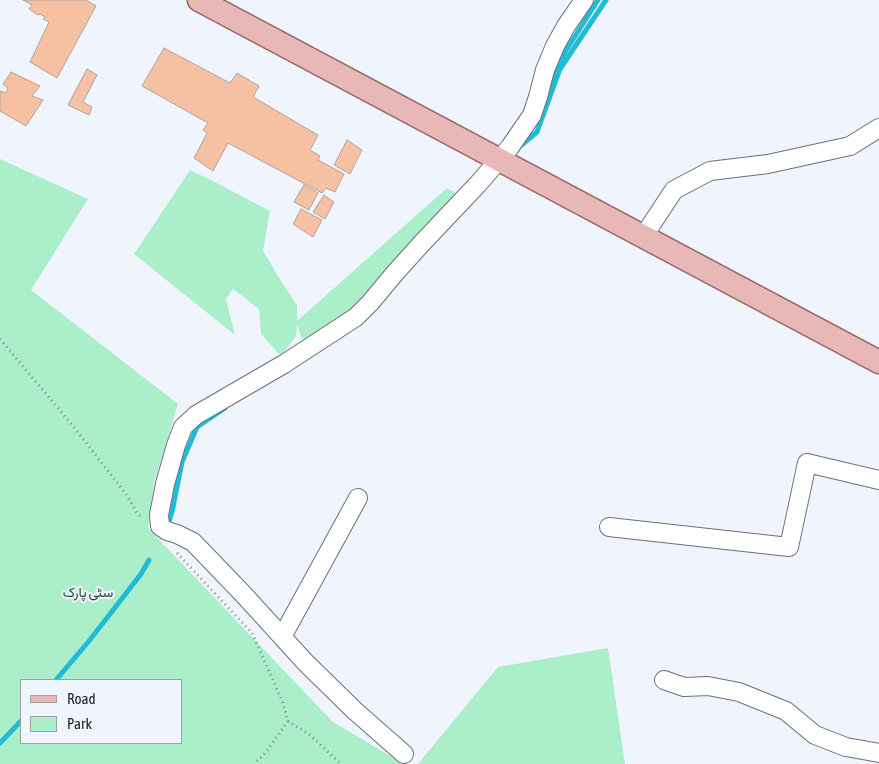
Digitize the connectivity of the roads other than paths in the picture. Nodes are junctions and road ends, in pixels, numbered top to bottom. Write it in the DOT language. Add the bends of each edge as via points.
graph roads {
  1 [pos="200,0"];
  2 [pos="584,0"];
  3 [pos="879,128"];
  4 [pos="498,160"];
  5 [pos="643,237"];
  6 [pos="879,362"];
  7 [pos="879,480"];
  8 [pos="358,498"];
  9 [pos="609,527"];
  10 [pos="282,637"];
  11 [pos="664,680"];
  12 [pos="404,754"];
  13 [pos="879,754"];
  1 -- 4 [label="main road"];
  2 -- 4 [label="street" via="555,46 532,115"];
  3 -- 5 [label="street" via="850,146 768,164 710,171 674,190"];
  4 -- 5 [label="main road"];
  4 -- 10 [label="street" via="356,317 196,415 183,427 165,484 160,526 193,542"];
  5 -- 6 [label="main road"];
  7 -- 9 [label="street" via="806,463 789,547"];
  8 -- 10 [label="street"];
  10 -- 12 [label="street" via="354,710"];
  11 -- 13 [label="street" via="684,687 708,686 740,692 786,711 814,735 846,747"];
}
